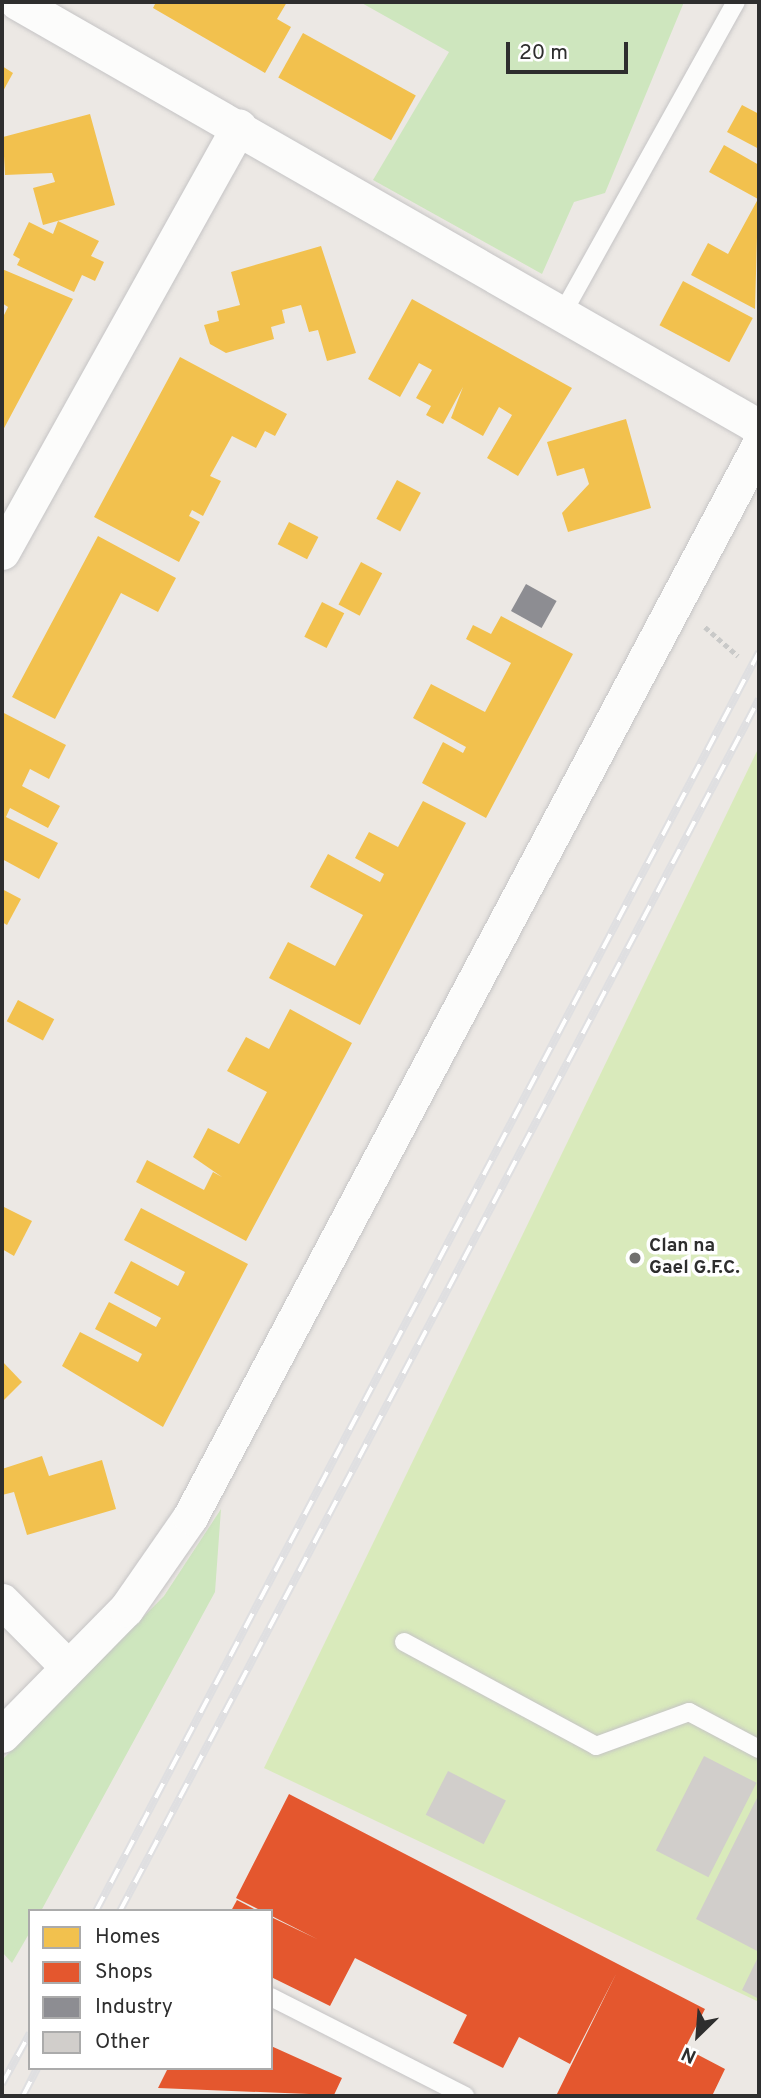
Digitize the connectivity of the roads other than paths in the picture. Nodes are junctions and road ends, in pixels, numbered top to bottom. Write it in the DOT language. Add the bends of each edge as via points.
graph roads {
  1 [pos="18,2"];
  2 [pos="736,2"];
  3 [pos="239,126"];
  4 [pos="561,316"];
  5 [pos="759,427"];
  6 [pos="759,445"];
  7 [pos="2,552"];
  8 [pos="2,1601"];
  9 [pos="404,1642"];
  10 [pos="68,1667"];
  11 [pos="2,1735"];
  12 [pos="759,1749"];
  13 [pos="273,1998"];
  14 [pos="466,2096"];
  1 -- 3 [label="street"];
  2 -- 4 [label="lane"];
  3 -- 4 [label="street"];
  3 -- 7 [label="street"];
  4 -- 5 [label="street"];
  6 -- 10 [label="street" via="190,1517 126,1609"];
  8 -- 10 [label="street"];
  9 -- 12 [label="lane" via="596,1746 689,1712"];
  10 -- 11 [label="street"];
  13 -- 14 [label="lane"];
}
